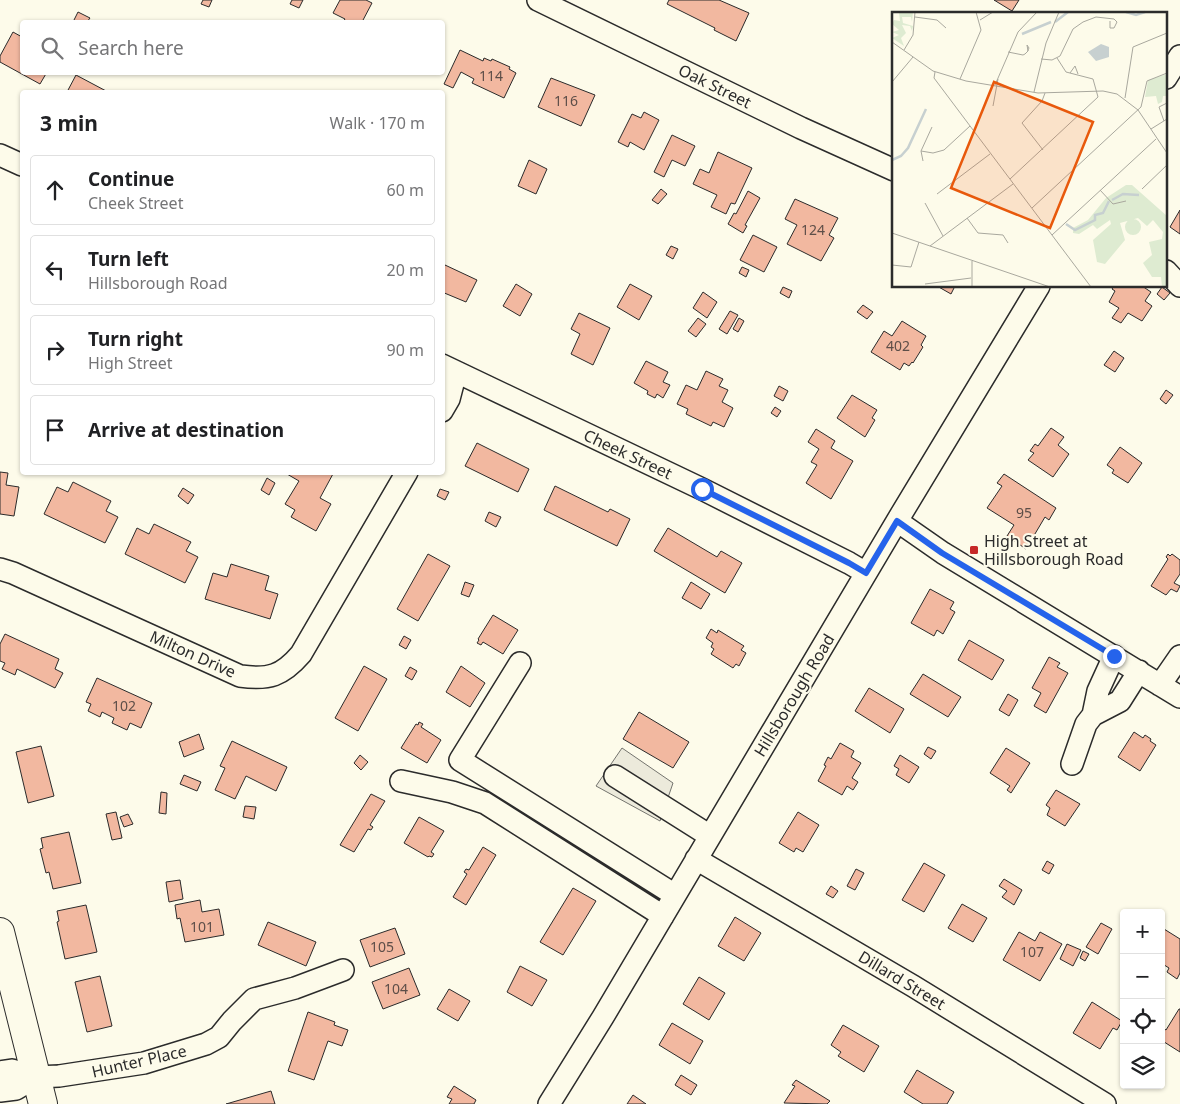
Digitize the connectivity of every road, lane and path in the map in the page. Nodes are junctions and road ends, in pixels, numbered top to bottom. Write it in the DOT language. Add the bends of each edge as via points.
graph roads {
  1 [pos="538,0"];
  2 [pos="1180,56"];
  3 [pos="1168,75"];
  4 [pos="0,155"];
  5 [pos="20,164"];
  6 [pos="892,169"];
  7 [pos="1168,273"];
  8 [pos="1180,286"];
  9 [pos="1038,288"];
  10 [pos="450,369"];
  11 [pos="445,406"];
  12 [pos="405,475"];
  13 [pos="897,521"];
  14 [pos="0,569"];
  15 [pos="866,573"];
  16 [pos="1114,656"];
  17 [pos="1180,656"];
  18 [pos="520,663"];
  19 [pos="1139,671"];
  20 [pos="1160,685"];
  21 [pos="1180,697"];
  22 [pos="1093,715"];
  23 [pos="1072,764"];
  24 [pos="614,776"];
  25 [pos="402,782"];
  26 [pos="710,836"];
  27 [pos="696,859"];
  28 [pos="675,895"];
  29 [pos="663,916"];
  30 [pos="0,932"];
  31 [pos="344,970"];
  32 [pos="0,1072"];
  33 [pos="36,1077"];
  34 [pos="0,1091"];
  35 [pos="43,1104"];
  36 [pos="549,1104"];
  37 [pos="1105,1104"];
  1 -- 6 [label="street, Oak Street"];
  2 -- 3 [label="street"];
  4 -- 5 [label="street"];
  7 -- 8 [label="street"];
  9 -- 13 [label="street, Hillsborough Road"];
  10 -- 11 [label="street" via="449,399"];
  10 -- 15 [label="street, Cheek Street" via="702,489"];
  12 -- 14 [label="street, Milton Drive" via="302,654 291,666 274,675 259,678 240,676"];
  13 -- 15 [label="street, Hillsborough Road"];
  13 -- 16 [label="street" via="942,553"];
  15 -- 26 [label="street, Hillsborough Road"];
  16 -- 19 [label="street"];
  16 -- 22 [label="street" via="1098,691"];
  17 -- 20 [label="street"];
  18 -- 28 [label="street" via="460,760"];
  19 -- 20 [label="street"];
  19 -- 22 [label="street" via="1120,701"];
  20 -- 21 [label="street"];
  22 -- 23 [label="street" via="1086,724"];
  24 -- 26 [label="street"];
  25 -- 29 [label="street" via="452,792 485,803"];
  26 -- 27 [label="street, Hillsborough Road"];
  27 -- 28 [label="street, Hillsborough Road"];
  27 -- 37 [label="street, Dillard Street" via="913,986"];
  28 -- 29 [label="street, Hillsborough Road"];
  29 -- 36 [label="street, Hillsborough Road"];
  30 -- 33 [label="main road"];
  31 -- 33 [label="street, Hunter Place" via="254,999 220,1037 206,1044 144,1063"];
  32 -- 33 [label="street" via="12,1070"];
  33 -- 34 [label="street" via="16,1089"];
  33 -- 35 [label="main road"];
}
